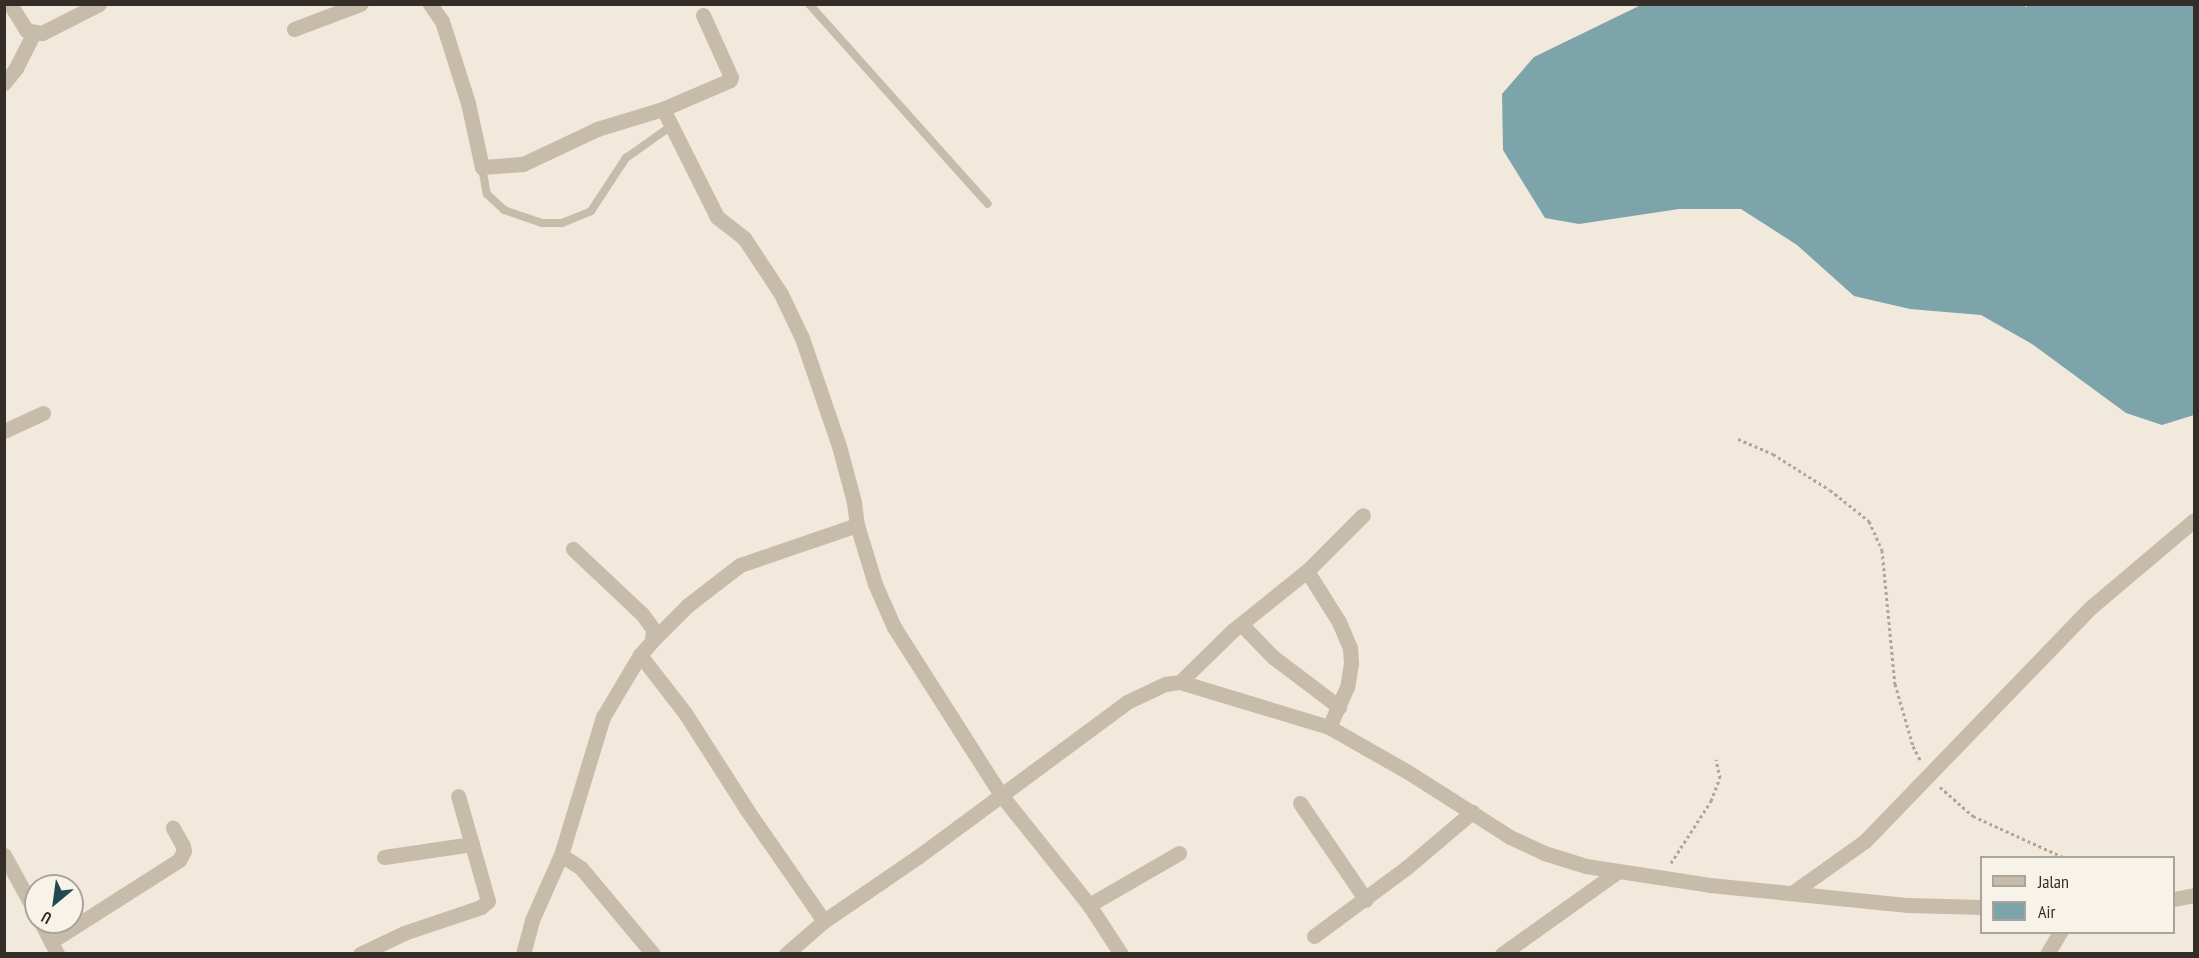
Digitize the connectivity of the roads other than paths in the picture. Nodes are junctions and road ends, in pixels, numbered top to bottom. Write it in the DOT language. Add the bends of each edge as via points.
graph roads {
  1 [pos="10,4"];
  2 [pos="99,4"];
  3 [pos="360,4"];
  4 [pos="430,4"];
  5 [pos="809,4"];
  6 [pos="703,15"];
  7 [pos="294,29"];
  8 [pos="34,33"];
  9 [pos="4,83"];
  10 [pos="663,109"];
  11 [pos="671,126"];
  12 [pos="482,167"];
  13 [pos="988,204"];
  14 [pos="44,413"];
  15 [pos="4,431"];
  16 [pos="1363,515"];
  17 [pos="2194,520"];
  18 [pos="857,525"];
  19 [pos="573,549"];
  20 [pos="1307,572"];
  21 [pos="1241,624"];
  22 [pos="652,641"];
  23 [pos="640,655"];
  24 [pos="1180,682"];
  25 [pos="1339,707"];
  26 [pos="1329,727"];
  27 [pos="1001,795"];
  28 [pos="458,796"];
  29 [pos="1300,803"];
  30 [pos="1472,812"];
  31 [pos="173,828"];
  32 [pos="472,844"];
  33 [pos="1179,853"];
  34 [pos="4,855"];
  35 [pos="561,855"];
  36 [pos="384,857"];
  37 [pos="1617,872"];
  38 [pos="24,891"];
  39 [pos="1792,893"];
  40 [pos="2194,895"];
  41 [pos="2175,899"];
  42 [pos="1366,900"];
  43 [pos="1089,905"];
  44 [pos="1980,907"];
  45 [pos="824,921"];
  46 [pos="2059,934"];
  47 [pos="1314,936"];
  48 [pos="54,947"];
  49 [pos="360,954"];
  50 [pos="523,954"];
  51 [pos="653,954"];
  52 [pos="786,954"];
  53 [pos="1121,954"];
  54 [pos="1502,954"];
  55 [pos="2046,954"];
  1 -- 8 [label="street" via="19,22"];
  2 -- 8 [label="street" via="42,33"];
  3 -- 7 [label="street"];
  4 -- 12 [label="street" via="442,21 468,104"];
  5 -- 13 [label="lane"];
  6 -- 10 [label="street" via="730,80"];
  8 -- 9 [label="street"];
  10 -- 11 [label="street"];
  10 -- 12 [label="street" via="597,129 523,164"];
  11 -- 12 [label="lane" via="626,158 591,211 562,223 542,223 504,210 487,194"];
  11 -- 18 [label="street" via="717,217 744,238 781,294 802,338 839,446"];
  14 -- 15 [label="street"];
  16 -- 20 [label="street"];
  17 -- 39 [label="street" via="2090,608 1865,841"];
  18 -- 22 [label="street" via="740,565 688,605"];
  18 -- 27 [label="street" via="875,584 894,627"];
  19 -- 22 [label="street" via="642,614 653,629"];
  20 -- 21 [label="street"];
  20 -- 25 [label="street" via="1340,622 1350,648 1347,687"];
  21 -- 24 [label="street"];
  21 -- 25 [label="street" via="1273,657"];
  22 -- 23 [label="street"];
  23 -- 35 [label="street" via="603,717"];
  23 -- 45 [label="street" via="685,713"];
  24 -- 26 [label="street"];
  24 -- 27 [label="street" via="1165,684 1127,702"];
  25 -- 26 [label="street"];
  26 -- 30 [label="street"];
  27 -- 43 [label="street"];
  27 -- 45 [label="street"];
  28 -- 32 [label="street"];
  29 -- 42 [label="street"];
  30 -- 37 [label="street" via="1544,853"];
  30 -- 42 [label="street"];
  31 -- 48 [label="street" via="184,851 179,860"];
  32 -- 36 [label="street"];
  32 -- 49 [label="street" via="488,896 485,904 404,933"];
  33 -- 43 [label="street"];
  34 -- 38 [label="street"];
  35 -- 50 [label="street" via="532,920"];
  35 -- 51 [label="street" via="580,868"];
  37 -- 39 [label="street"];
  37 -- 54 [label="street"];
  39 -- 44 [label="street" via="1908,905"];
  40 -- 41 [label="street"];
  42 -- 47 [label="street"];
  43 -- 53 [label="street"];
  45 -- 52 [label="street"];
  46 -- 55 [label="street"];
}
